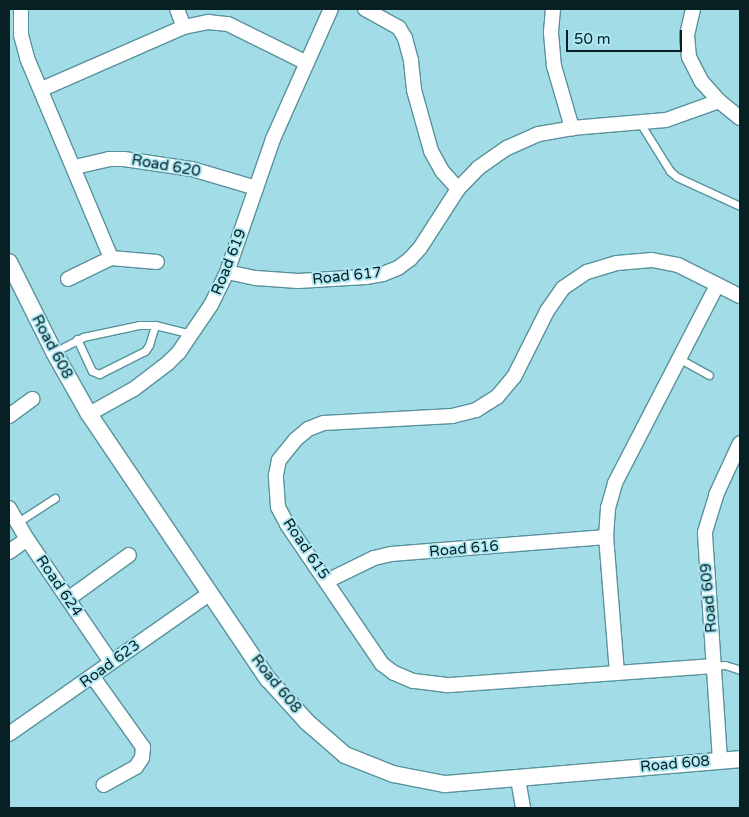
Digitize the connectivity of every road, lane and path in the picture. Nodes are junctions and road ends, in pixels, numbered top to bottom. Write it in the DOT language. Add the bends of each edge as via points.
graph roads {
  1 [pos="21,9"];
  2 [pos="177,9"];
  3 [pos="331,9"];
  4 [pos="364,9"];
  5 [pos="553,9"];
  6 [pos="692,9"];
  7 [pos="184,26"];
  8 [pos="305,62"];
  9 [pos="42,89"];
  10 [pos="719,102"];
  11 [pos="740,118"];
  12 [pos="640,123"];
  13 [pos="572,128"];
  14 [pos="75,167"];
  15 [pos="256,188"];
  16 [pos="458,189"];
  17 [pos="740,206"];
  18 [pos="111,258"];
  19 [pos="9,262"];
  20 [pos="158,262"];
  21 [pos="227,272"];
  22 [pos="68,279"];
  23 [pos="716,285"];
  24 [pos="740,296"];
  25 [pos="155,325"];
  26 [pos="191,334"];
  27 [pos="77,339"];
  28 [pos="54,352"];
  29 [pos="680,359"];
  30 [pos="708,375"];
  31 [pos="32,399"];
  32 [pos="89,414"];
  33 [pos="9,416"];
  34 [pos="740,443"];
  35 [pos="54,498"];
  36 [pos="9,508"];
  37 [pos="18,522"];
  38 [pos="606,537"];
  39 [pos="27,539"];
  40 [pos="9,552"];
  41 [pos="129,555"];
  42 [pos="327,580"];
  43 [pos="210,593"];
  44 [pos="68,599"];
  45 [pos="111,662"];
  46 [pos="714,666"];
  47 [pos="740,670"];
  48 [pos="616,674"];
  49 [pos="94,677"];
  50 [pos="9,734"];
  51 [pos="740,759"];
  52 [pos="720,760"];
  53 [pos="518,779"];
  54 [pos="104,785"];
  55 [pos="523,808"];
  1 -- 9 [label="street" via="21,35"];
  2 -- 7 [label="street"];
  3 -- 8 [label="street, Road 619"];
  4 -- 16 [label="street" via="399,28 405,38 414,90 431,151 442,171"];
  5 -- 13 [label="street" via="554,66"];
  6 -- 10 [label="street" via="686,35 690,57 702,82"];
  7 -- 8 [label="street" via="208,22 228,24"];
  7 -- 9 [label="street"];
  8 -- 15 [label="street, Road 619" via="272,139"];
  9 -- 14 [label="street"];
  10 -- 11 [label="street"];
  10 -- 12 [label="street, Road 617" via="666,120"];
  12 -- 13 [label="street, Road 617"];
  12 -- 17 [label="lane" via="677,177"];
  13 -- 16 [label="street, Road 617" via="539,134 507,148 478,168"];
  14 -- 15 [label="street, Road 620" via="124,159 192,169"];
  14 -- 18 [label="street"];
  15 -- 21 [label="street, Road 619"];
  16 -- 21 [label="street, Road 617" via="420,248 398,268 383,274 298,281"];
  18 -- 20 [label="street"];
  18 -- 22 [label="street"];
  19 -- 28 [label="street, Road 608"];
  21 -- 26 [label="street, Road 619" via="211,305"];
  23 -- 24 [label="street, Road 615"];
  23 -- 29 [label="street"];
  23 -- 42 [label="street, Road 615" via="678,265 652,260 617,263 587,272 562,288 507,388 476,410 452,416 324,423 308,429 279,460 275,492 287,524"];
  25 -- 26 [label="lane"];
  25 -- 27 [label="lane" via="139,325"];
  25 -- 27 [label="lane" via="145,351 99,374 90,368"];
  26 -- 32 [label="street, Road 619" via="168,364 134,389"];
  27 -- 28 [label="lane"];
  28 -- 32 [label="street, Road 608"];
  29 -- 30 [label="lane"];
  29 -- 38 [label="street" via="615,483 608,508"];
  31 -- 33 [label="street"];
  32 -- 43 [label="street, Road 608"];
  34 -- 46 [label="street, Road 609" via="716,494 705,532"];
  35 -- 37 [label="lane"];
  36 -- 37 [label="street, Road 624"];
  37 -- 39 [label="street, Road 624"];
  38 -- 42 [label="street, Road 616" via="391,554 374,558"];
  38 -- 48 [label="street"];
  39 -- 40 [label="street"];
  39 -- 44 [label="street, Road 624"];
  41 -- 44 [label="street"];
  42 -- 48 [label="street, Road 615" via="382,664 413,681 447,685"];
  43 -- 45 [label="street, Road 623"];
  43 -- 53 [label="street, Road 608" via="268,679 307,722 345,755 393,774 445,784"];
  44 -- 45 [label="street, Road 624"];
  45 -- 49 [label="street, Road 623"];
  46 -- 47 [label="lane"];
  46 -- 48 [label="street, Road 615"];
  46 -- 52 [label="street, Road 609"];
  49 -- 50 [label="street, Road 623"];
  49 -- 54 [label="street" via="143,747 142,758 136,767"];
  51 -- 52 [label="street, Road 608"];
  52 -- 53 [label="street, Road 608"];
  53 -- 55 [label="street"];
}
